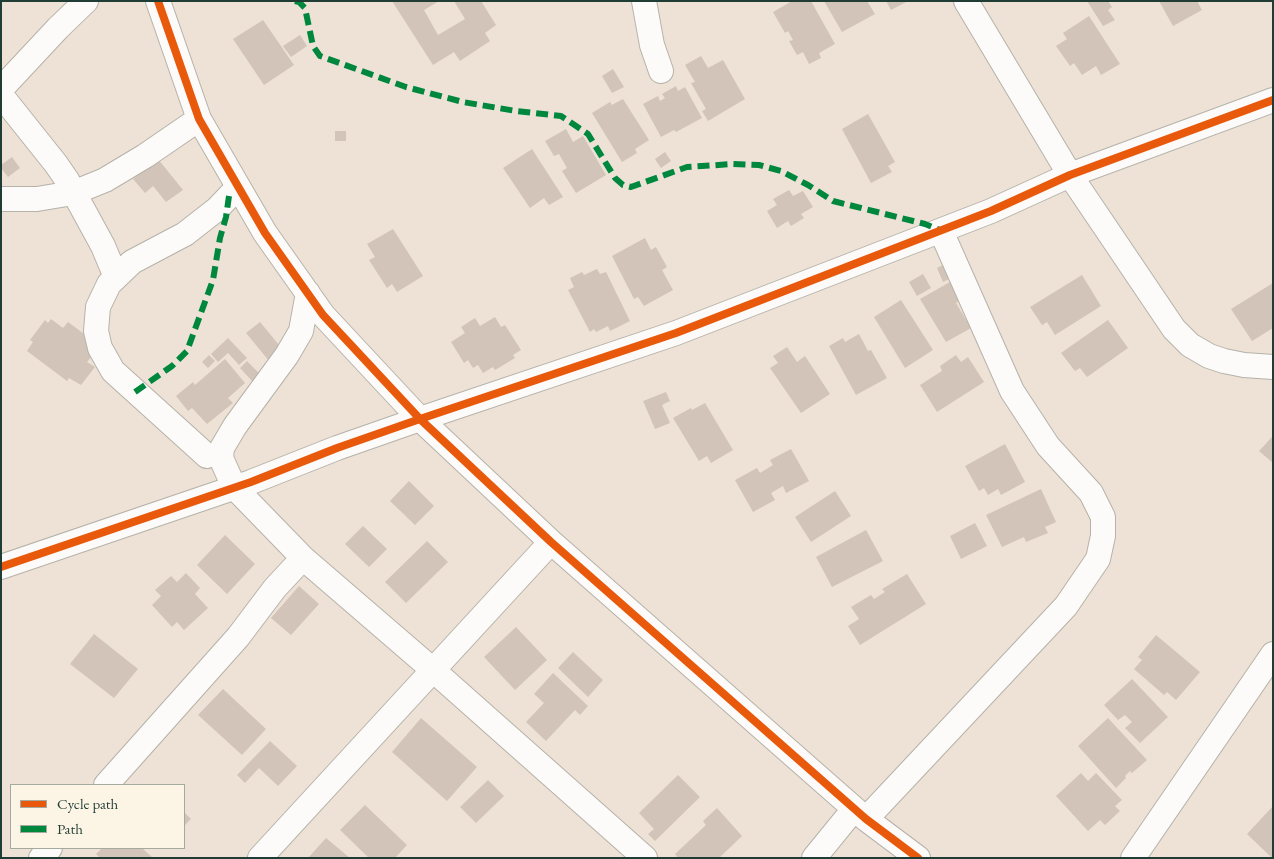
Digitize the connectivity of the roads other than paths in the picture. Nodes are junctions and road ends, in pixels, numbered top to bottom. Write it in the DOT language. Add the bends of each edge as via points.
graph roads {
  1 [pos="86,1"];
  2 [pos="158,1"];
  3 [pos="644,1"];
  4 [pos="966,1"];
  5 [pos="661,71"];
  6 [pos="1,89"];
  7 [pos="1,95"];
  8 [pos="1273,100"];
  9 [pos="199,119"];
  10 [pos="1070,175"];
  11 [pos="238,187"];
  12 [pos="73,193"];
  13 [pos="1,199"];
  14 [pos="941,231"];
  15 [pos="116,277"];
  16 [pos="308,293"];
  17 [pos="1273,367"];
  18 [pos="420,419"];
  19 [pos="207,456"];
  20 [pos="234,487"];
  21 [pos="552,542"];
  22 [pos="303,558"];
  23 [pos="1,567"];
  24 [pos="1273,654"];
  25 [pos="433,670"];
  26 [pos="107,784"];
  27 [pos="860,814"];
  28 [pos="260,858"];
  29 [pos="645,858"];
  30 [pos="814,858"];
  31 [pos="918,858"];
  32 [pos="1133,858"];
  1 -- 6 [label="street"];
  2 -- 9 [label="street"];
  3 -- 5 [label="street" via="652,45"];
  4 -- 10 [label="street"];
  7 -- 12 [label="street" via="56,164"];
  8 -- 10 [label="street"];
  9 -- 11 [label="street"];
  9 -- 12 [label="street" via="105,180"];
  10 -- 14 [label="street"];
  10 -- 17 [label="street" via="1174,329 1190,345 1224,362"];
  11 -- 15 [label="street" via="217,209 185,234 132,262"];
  11 -- 16 [label="street" via="265,233"];
  12 -- 13 [label="street" via="37,199"];
  12 -- 15 [label="street" via="103,246"];
  14 -- 18 [label="street" via="676,333"];
  14 -- 27 [label="street" via="1012,391 1048,446 1091,493 1103,518 1103,536 1098,559 1066,606"];
  15 -- 19 [label="street" via="98,306 96,331 100,348 113,371"];
  16 -- 18 [label="street" via="323,315"];
  16 -- 20 [label="street" via="301,331 222,448 221,458"];
  18 -- 20 [label="street"];
  18 -- 21 [label="street"];
  20 -- 22 [label="street"];
  20 -- 23 [label="street"];
  21 -- 25 [label="street"];
  21 -- 27 [label="street"];
  22 -- 25 [label="street"];
  22 -- 26 [label="street" via="275,588 238,637"];
  24 -- 32 [label="street"];
  25 -- 28 [label="street"];
  25 -- 29 [label="street"];
  27 -- 30 [label="street"];
  27 -- 31 [label="street"];
}
